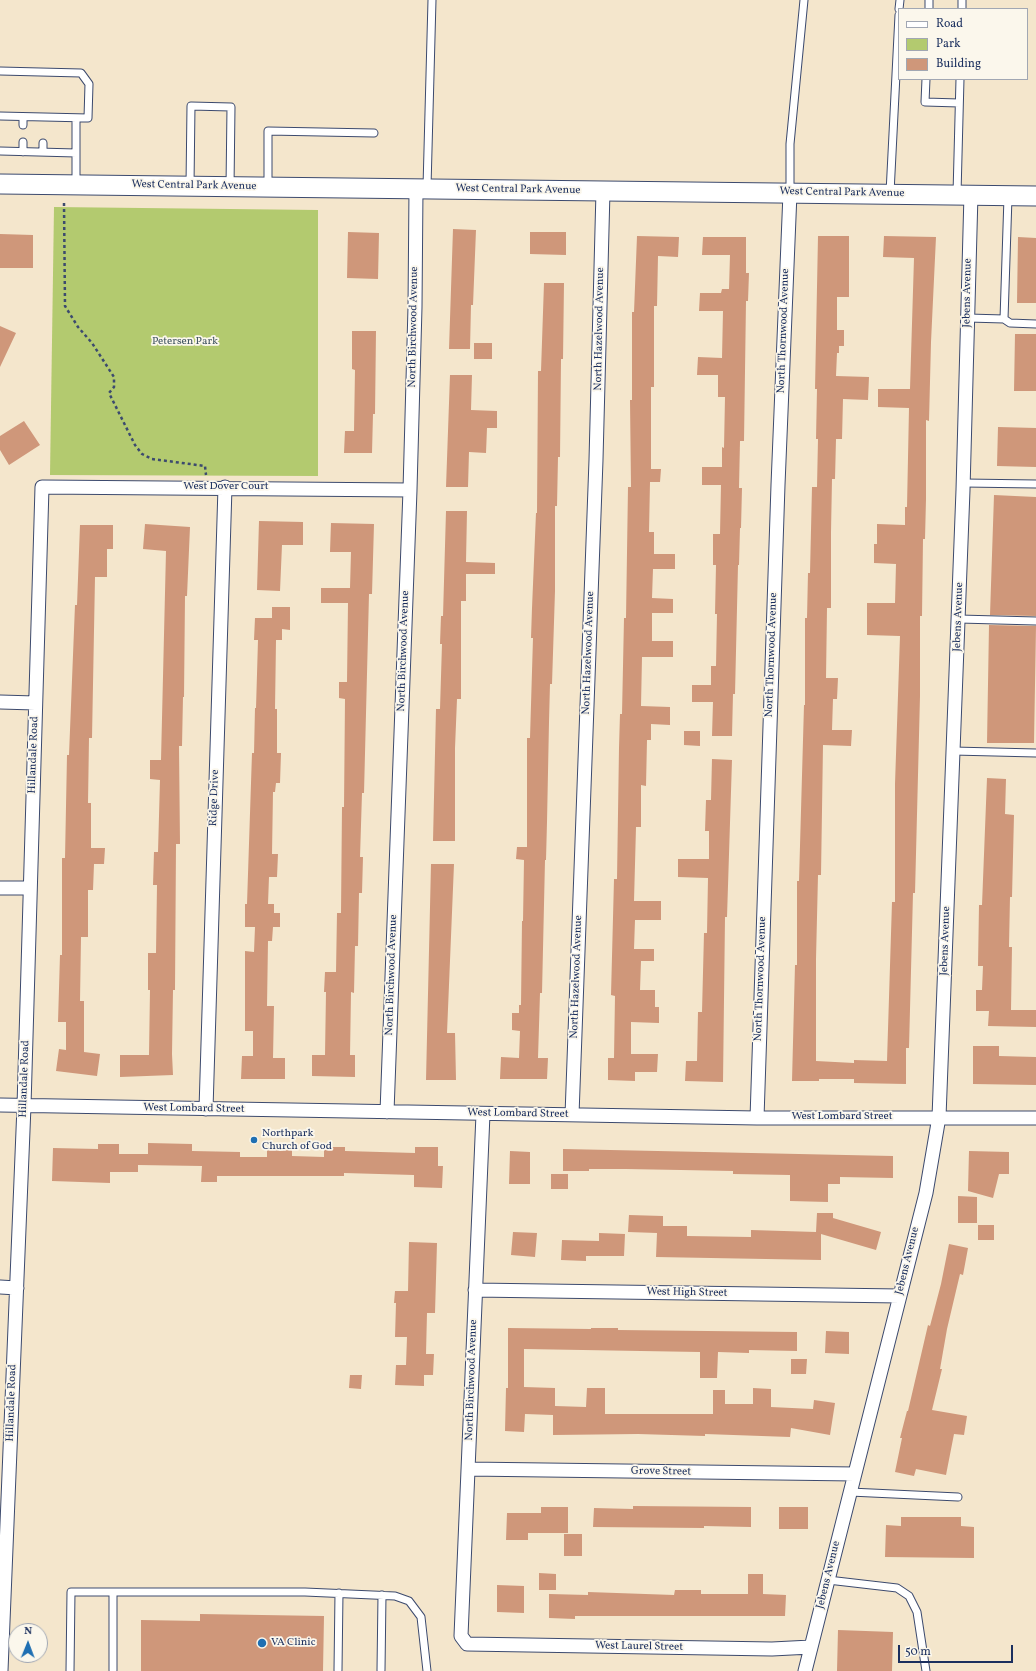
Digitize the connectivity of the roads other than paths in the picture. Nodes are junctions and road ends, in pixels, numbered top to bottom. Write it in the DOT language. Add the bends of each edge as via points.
graph roads {
  1 [pos="432,0"];
  2 [pos="804,0"];
  3 [pos="898,35"];
  4 [pos="0,71"];
  5 [pos="926,80"];
  6 [pos="960,80"];
  7 [pos="960,103"];
  8 [pos="0,116"];
  9 [pos="23,116"];
  10 [pos="44,117"];
  11 [pos="76,118"];
  12 [pos="23,125"];
  13 [pos="44,125"];
  14 [pos="374,133"];
  15 [pos="22,142"];
  16 [pos="43,143"];
  17 [pos="0,152"];
  18 [pos="23,152"];
  19 [pos="43,152"];
  20 [pos="76,153"];
  21 [pos="0,184"];
  22 [pos="76,185"];
  23 [pos="190,186"];
  24 [pos="230,187"];
  25 [pos="268,188"];
  26 [pos="421,189"];
  27 [pos="603,191"];
  28 [pos="790,193"];
  29 [pos="890,194"];
  30 [pos="964,194"];
  31 [pos="1008,195"];
  32 [pos="1036,196"];
  33 [pos="968,318"];
  34 [pos="1004,319"];
  35 [pos="1036,324"];
  36 [pos="964,483"];
  37 [pos="1036,484"];
  38 [pos="42,486"];
  39 [pos="225,487"];
  40 [pos="410,490"];
  41 [pos="958,619"];
  42 [pos="1036,621"];
  43 [pos="0,702"];
  44 [pos="35,703"];
  45 [pos="953,751"];
  46 [pos="1036,753"];
  47 [pos="0,888"];
  48 [pos="30,888"];
  49 [pos="0,1105"];
  50 [pos="24,1106"];
  51 [pos="206,1109"];
  52 [pos="387,1112"];
  53 [pos="483,1114"];
  54 [pos="572,1115"];
  55 [pos="939,1117"];
  56 [pos="757,1118"];
  57 [pos="1036,1118"];
  58 [pos="0,1287"];
  59 [pos="17,1288"];
  60 [pos="475,1290"];
  61 [pos="900,1296"];
  62 [pos="468,1469"];
  63 [pos="5,1471"];
  64 [pos="855,1474"];
  65 [pos="850,1492"];
  66 [pos="958,1497"];
  67 [pos="828,1580"];
  68 [pos="113,1592"];
  69 [pos="339,1593"];
  70 [pos="382,1595"];
  71 [pos="467,1644"];
  72 [pos="811,1647"];
  73 [pos="1,1653"];
  74 [pos="113,1670"];
  75 [pos="338,1670"];
  76 [pos="381,1670"];
  77 [pos="1,1671"];
  78 [pos="70,1671"];
  79 [pos="427,1671"];
  80 [pos="805,1671"];
  81 [pos="926,1671"];
  1 -- 26 [label="lane"];
  2 -- 28 [label="lane" via="790,144"];
  3 -- 29 [label="lane"];
  4 -- 11 [label="lane" via="82,73 89,84 88,118"];
  5 -- 7 [label="lane" via="925,102"];
  6 -- 7 [label="lane"];
  7 -- 30 [label="lane"];
  8 -- 9 [label="lane"];
  9 -- 10 [label="lane"];
  9 -- 12 [label="lane"];
  10 -- 11 [label="lane"];
  10 -- 13 [label="lane"];
  11 -- 20 [label="lane"];
  14 -- 25 [label="lane" via="268,131"];
  15 -- 18 [label="lane"];
  16 -- 19 [label="lane"];
  17 -- 18 [label="lane"];
  18 -- 19 [label="lane"];
  19 -- 20 [label="lane"];
  20 -- 22 [label="lane"];
  21 -- 22 [label="street, West Central Park Avenue"];
  22 -- 23 [label="street, West Central Park Avenue"];
  23 -- 24 [label="street, West Central Park Avenue"];
  23 -- 24 [label="lane" via="190,106 204,106 231,107"];
  24 -- 25 [label="street, West Central Park Avenue"];
  25 -- 26 [label="street, West Central Park Avenue"];
  26 -- 27 [label="street, West Central Park Avenue"];
  26 -- 40 [label="street, North Birchwood Avenue"];
  27 -- 28 [label="street, West Central Park Avenue"];
  27 -- 54 [label="street, North Hazelwood Avenue" via="596,476"];
  28 -- 29 [label="street, West Central Park Avenue"];
  28 -- 56 [label="street, North Thornwood Avenue"];
  29 -- 30 [label="street, West Central Park Avenue"];
  30 -- 31 [label="street, West Central Park Avenue"];
  30 -- 33 [label="street, Jebens Avenue"];
  31 -- 32 [label="street, West Central Park Avenue"];
  31 -- 34 [label="lane"];
  33 -- 34 [label="lane"];
  33 -- 36 [label="street, Jebens Avenue"];
  34 -- 35 [label="lane" via="1010,323"];
  36 -- 37 [label="lane"];
  36 -- 41 [label="street, Jebens Avenue"];
  38 -- 39 [label="street, West Dover Court"];
  38 -- 44 [label="street, Hillandale Road"];
  39 -- 40 [label="street, West Dover Court"];
  39 -- 51 [label="street, Ridge Drive"];
  40 -- 52 [label="street, North Birchwood Avenue"];
  41 -- 42 [label="lane"];
  41 -- 45 [label="street, Jebens Avenue"];
  43 -- 44 [label="street"];
  44 -- 48 [label="street, Hillandale Road"];
  45 -- 46 [label="lane"];
  45 -- 55 [label="street, Jebens Avenue"];
  47 -- 48 [label="street"];
  48 -- 50 [label="street, Hillandale Road"];
  49 -- 50 [label="street, West Lombard Street"];
  50 -- 51 [label="street, West Lombard Street"];
  50 -- 59 [label="street, Hillandale Road"];
  51 -- 52 [label="street, West Lombard Street"];
  52 -- 53 [label="street, West Lombard Street"];
  53 -- 54 [label="street, West Lombard Street"];
  53 -- 60 [label="street, North Birchwood Avenue"];
  54 -- 56 [label="street, West Lombard Street"];
  55 -- 56 [label="street, West Lombard Street"];
  55 -- 57 [label="street, West Lombard Street"];
  55 -- 61 [label="street, Jebens Avenue" via="926,1193"];
  58 -- 59 [label="street"];
  59 -- 63 [label="street, Hillandale Road"];
  60 -- 61 [label="street, West High Street"];
  60 -- 62 [label="street, North Birchwood Avenue"];
  61 -- 64 [label="street, Jebens Avenue"];
  62 -- 64 [label="street, Grove Street"];
  62 -- 71 [label="street, North Birchwood Avenue" via="461,1636"];
  63 -- 73 [label="street, Hillandale Road"];
  64 -- 65 [label="street, Jebens Avenue"];
  65 -- 66 [label="lane"];
  65 -- 67 [label="street, Jebens Avenue"];
  67 -- 72 [label="street, Jebens Avenue"];
  67 -- 81 [label="lane" via="897,1588 909,1596 917,1612"];
  68 -- 69 [label="lane"];
  68 -- 74 [label="lane"];
  68 -- 78 [label="lane" via="71,1592"];
  69 -- 70 [label="lane"];
  69 -- 75 [label="lane"];
  70 -- 76 [label="lane"];
  70 -- 79 [label="lane" via="409,1601 421,1617"];
  71 -- 72 [label="street, West Laurel Street" via="772,1649"];
  72 -- 80 [label="street, Jebens Avenue"];
  73 -- 77 [label="street, Hillandale Road"];
}
